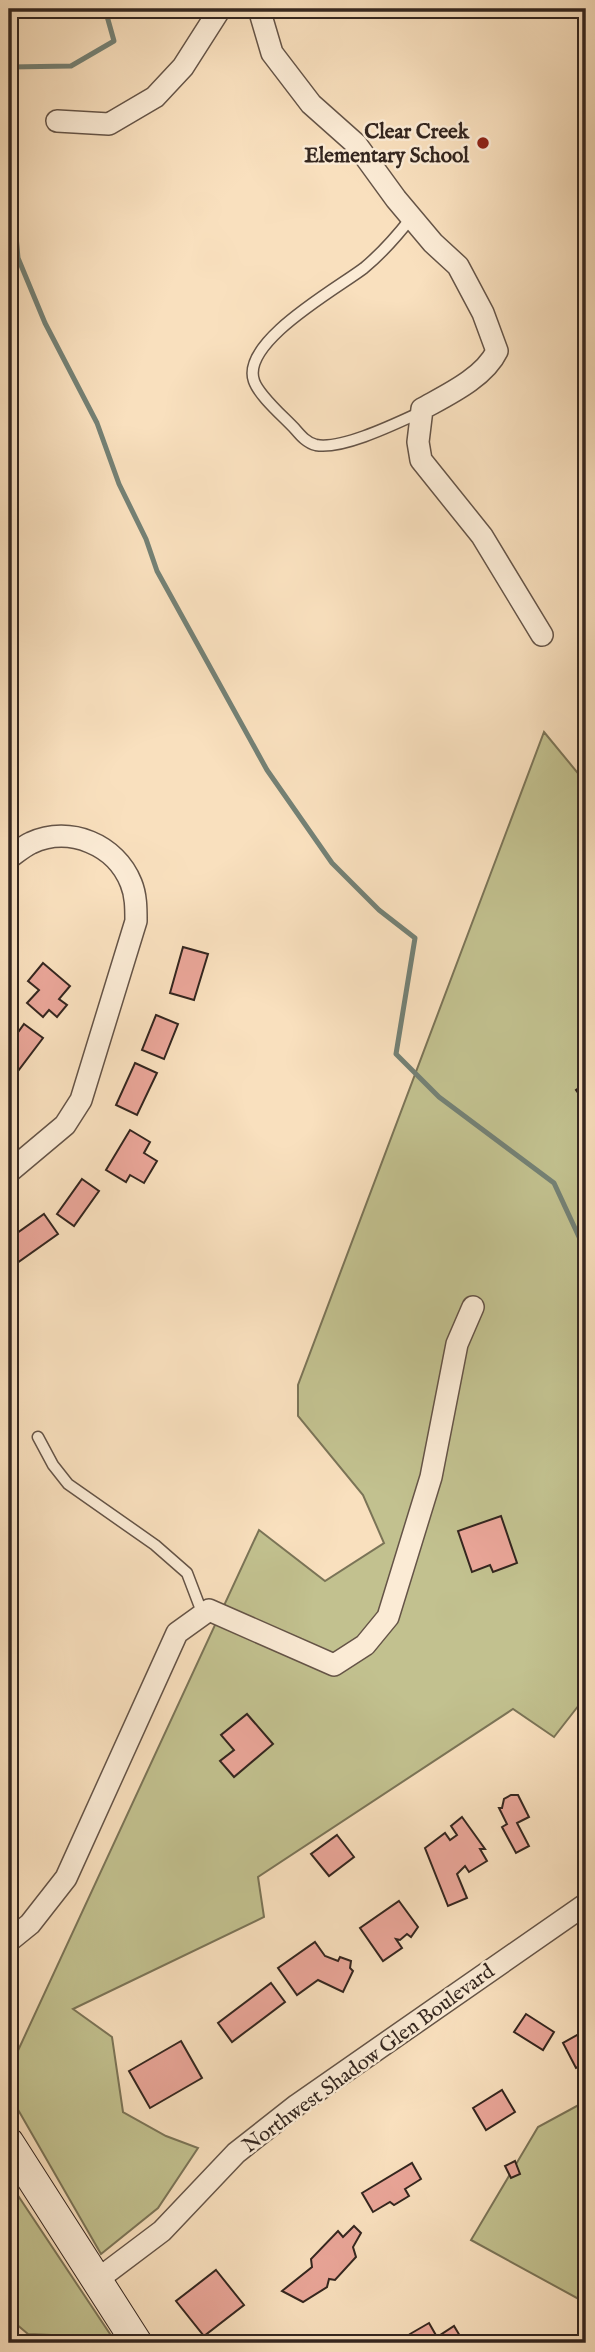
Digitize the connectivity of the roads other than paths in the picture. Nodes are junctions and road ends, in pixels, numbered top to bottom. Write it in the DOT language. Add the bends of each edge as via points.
graph roads {
  1 [pos="220,9"];
  2 [pos="259,9"];
  3 [pos="57,121"];
  4 [pos="411,218"];
  5 [pos="421,412"];
  6 [pos="542,635"];
  7 [pos="9,858"];
  8 [pos="9,1172"];
  9 [pos="473,1307"];
  10 [pos="38,1437"];
  11 [pos="203,1615"];
  12 [pos="586,1904"];
  13 [pos="9,1941"];
  14 [pos="9,2143"];
  15 [pos="97,2280"];
  16 [pos="137,2343"];
  1 -- 3 [label="street" via="183,67 155,97 109,124"];
  2 -- 4 [label="street" via="272,53 311,104 356,144"];
  4 -- 5 [label="street" via="457,266 483,313 497,351 492,363"];
  4 -- 5 [label="lane" via="364,268 271,337 258,353 253,380 305,440 317,445 366,437"];
  5 -- 6 [label="street" via="418,448 424,466 482,536"];
  7 -- 8 [label="street" via="31,843 57,836 87,840 119,863 131,883 136,921 81,1100 65,1125"];
  9 -- 11 [label="street" via="457,1344 431,1478 388,1617 365,1645 334,1665 209,1611"];
  10 -- 11 [label="lane" via="68,1484 187,1573"];
  11 -- 13 [label="street" via="177,1633 66,1878 30,1924"];
  12 -- 15 [label="street, Northwest Shadow Glen Boulevard" via="297,2105 236,2153 162,2231"];
  14 -- 15 [label="main road"];
  15 -- 16 [label="main road"];
}
